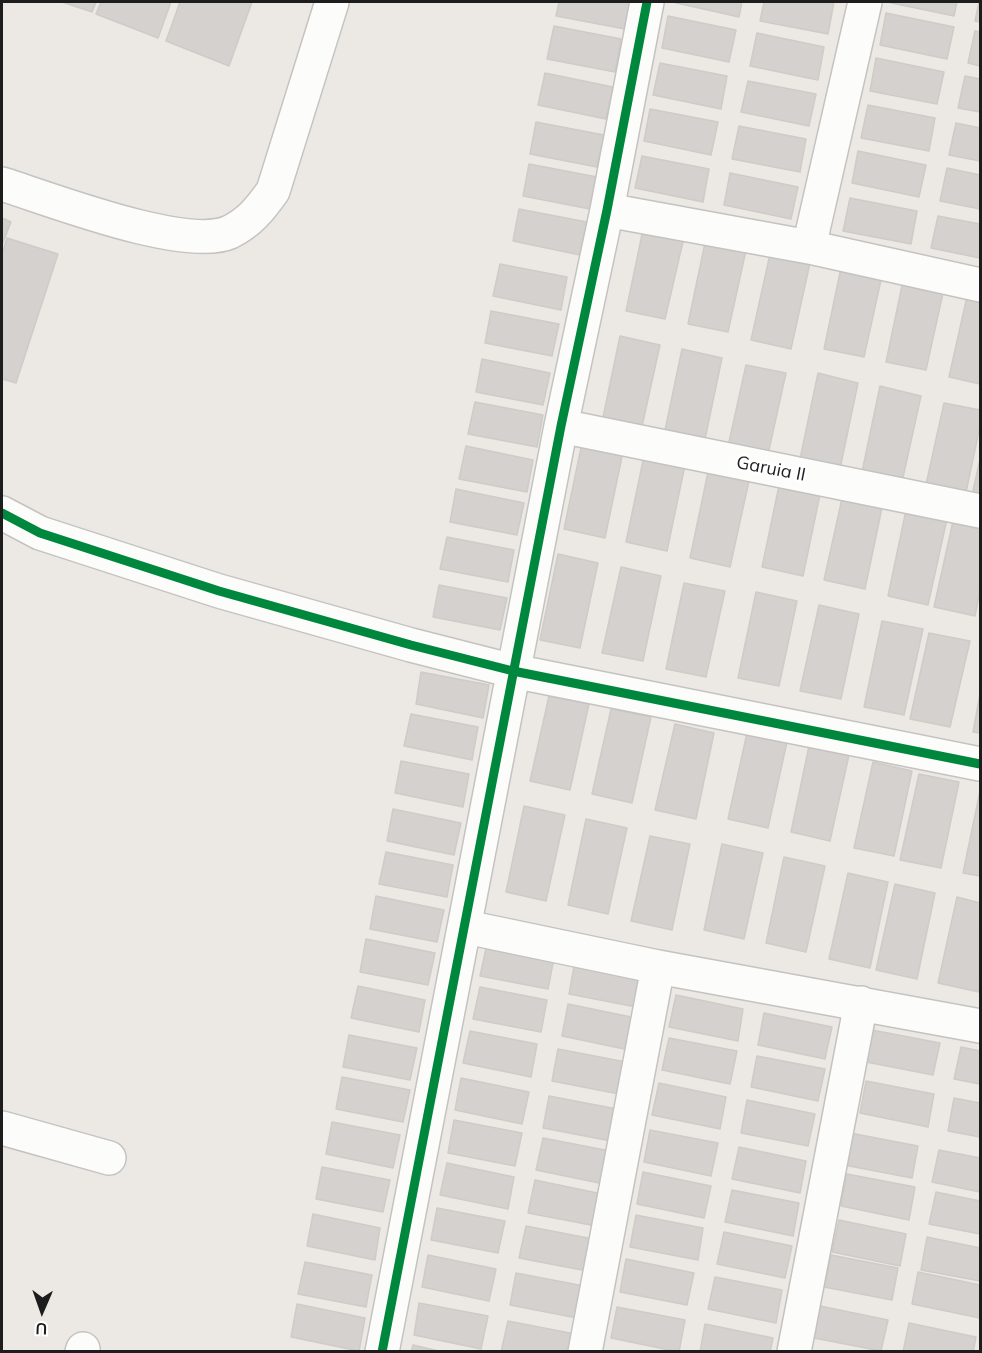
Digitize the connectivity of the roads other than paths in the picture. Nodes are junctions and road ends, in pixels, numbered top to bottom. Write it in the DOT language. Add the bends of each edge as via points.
graph roads {
  1 [pos="332,2"];
  2 [pos="647,2"];
  3 [pos="865,2"];
  4 [pos="2,184"];
  5 [pos="608,210"];
  6 [pos="809,247"];
  7 [pos="981,285"];
  8 [pos="561,426"];
  9 [pos="981,511"];
  10 [pos="2,513"];
  11 [pos="513,671"];
  12 [pos="981,764"];
  13 [pos="466,927"];
  14 [pos="658,967"];
  15 [pos="861,1003"];
  16 [pos="981,1026"];
  17 [pos="2,1128"];
  18 [pos="109,1158"];
  19 [pos="382,1352"];
  20 [pos="585,1352"];
  21 [pos="794,1352"];
  1 -- 4 [label="street" via="273,191 255,217 228,233 195,237 137,226"];
  2 -- 5 [label="street"];
  3 -- 6 [label="street"];
  5 -- 6 [label="street"];
  5 -- 8 [label="street"];
  6 -- 7 [label="street"];
  8 -- 9 [label="street, Garuia II"];
  8 -- 11 [label="street"];
  10 -- 11 [label="street" via="51,536 219,591"];
  11 -- 12 [label="street"];
  11 -- 13 [label="street"];
  13 -- 14 [label="street"];
  13 -- 19 [label="street"];
  14 -- 15 [label="street"];
  14 -- 20 [label="street"];
  15 -- 16 [label="street"];
  15 -- 21 [label="street"];
  17 -- 18 [label="street"];
}
